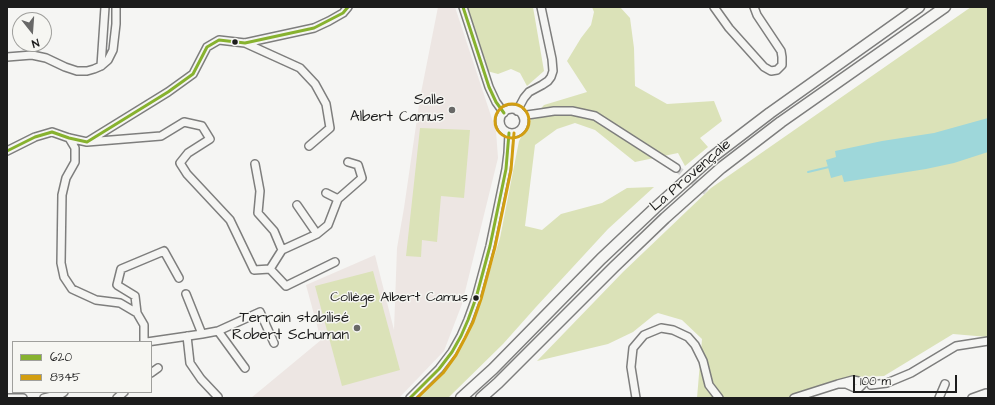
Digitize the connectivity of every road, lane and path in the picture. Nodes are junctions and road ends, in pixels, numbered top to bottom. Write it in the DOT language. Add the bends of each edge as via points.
graph roads {
  1 [pos="105,7"];
  2 [pos="116,7"];
  3 [pos="348,7"];
  4 [pos="463,7"];
  5 [pos="541,7"];
  6 [pos="714,7"];
  7 [pos="754,7"];
  8 [pos="919,7"];
  9 [pos="945,7"];
  10 [pos="245,43"];
  11 [pos="7,57"];
  12 [pos="101,66"];
  13 [pos="517,111"];
  14 [pos="504,113"];
  15 [pos="523,117"];
  16 [pos="509,133"];
  17 [pos="69,138"];
  18 [pos="87,142"];
  19 [pos="309,146"];
  20 [pos="7,150"];
  21 [pos="348,162"];
  22 [pos="255,164"];
  23 [pos="676,168"];
  24 [pos="326,193"];
  25 [pos="338,199"];
  26 [pos="297,204"];
  27 [pos="317,234"];
  28 [pos="282,250"];
  29 [pos="335,262"];
  30 [pos="270,269"];
  31 [pos="179,278"];
  32 [pos="186,294"];
  33 [pos="138,313"];
  34 [pos="218,331"];
  35 [pos="202,334"];
  36 [pos="187,336"];
  37 [pos="146,341"];
  38 [pos="152,341"];
  39 [pos="988,341"];
  40 [pos="274,344"];
  41 [pos="158,368"];
  42 [pos="245,368"];
  43 [pos="152,372"];
  44 [pos="945,384"];
  45 [pos="62,394"];
  46 [pos="988,394"];
  47 [pos="218,397"];
  48 [pos="7,398"];
  49 [pos="24,398"];
  50 [pos="44,398"];
  51 [pos="410,398"];
  52 [pos="461,398"];
  53 [pos="481,398"];
  54 [pos="636,398"];
  55 [pos="719,398"];
  56 [pos="794,398"];
  57 [pos="939,398"];
  58 [pos="972,398"];
  1 -- 12 [label="street"];
  2 -- 12 [label="street" via="113,50"];
  3 -- 10 [label="street" via="343,13 314,28"];
  4 -- 14 [label="street" via="489,87"];
  5 -- 13 [label="street" via="553,71 548,81 529,92"];
  6 -- 7 [label="street" via="764,67 771,71 777,70 782,65 781,51"];
  8 -- 52 [label="highway, La Provençale" via="711,158 601,259"];
  9 -- 53 [label="highway, La Provençale" via="781,122 721,168 642,240"];
  10 -- 18 [label="street" via="219,40 207,47 193,74"];
  10 -- 19 [label="street" via="300,68 315,84 326,104 330,128"];
  11 -- 12 [label="street" via="32,55 77,71 88,71"];
  13 -- 14 [label="street" via="510,110"];
  13 -- 15 [label="street"];
  14 -- 16 [label="street" via="500,119 501,126"];
  15 -- 16 [label="street" via="521,129"];
  15 -- 23 [label="street" via="554,111 572,111 595,116"];
  16 -- 51 [label="street" via="506,169 490,246 468,320 452,352"];
  17 -- 18 [label="street"];
  17 -- 20 [label="street" via="52,132"];
  17 -- 33 [label="street" via="75,148 75,162 66,178 62,195 61,263 64,277 72,290 96,300 120,303"];
  18 -- 30 [label="street" via="161,136 184,122 202,126 210,139 188,153 180,163 230,220 254,270"];
  21 -- 25 [label="street" via="358,165 362,178"];
  22 -- 28 [label="street" via="260,191 258,213 274,231"];
  24 -- 25 [label="street"];
  25 -- 27 [label="street" via="328,225"];
  26 -- 27 [label="street"];
  27 -- 28 [label="street"];
  28 -- 30 [label="street"];
  29 -- 30 [label="street" via="286,286"];
  31 -- 33 [label="street" via="164,251 121,269 117,285 135,296"];
  32 -- 35 [label="street"];
  33 -- 37 [label="street" via="144,326"];
  34 -- 35 [label="street"];
  34 -- 40 [label="street" via="260,312"];
  34 -- 42 [label="street"];
  35 -- 36 [label="street"];
  36 -- 38 [label="street"];
  36 -- 47 [label="street" via="190,363"];
  39 -- 56 [label="street" via="956,346 911,373 887,383 859,388 838,384"];
  41 -- 43 [label="street"];
  44 -- 57 [label="street"];
  45 -- 50 [label="street"];
  46 -- 58 [label="street"];
  48 -- 49 [label="street"];
  54 -- 55 [label="street" via="631,367 633,348 644,335 661,328 688,337 696,345 709,385"];
}
